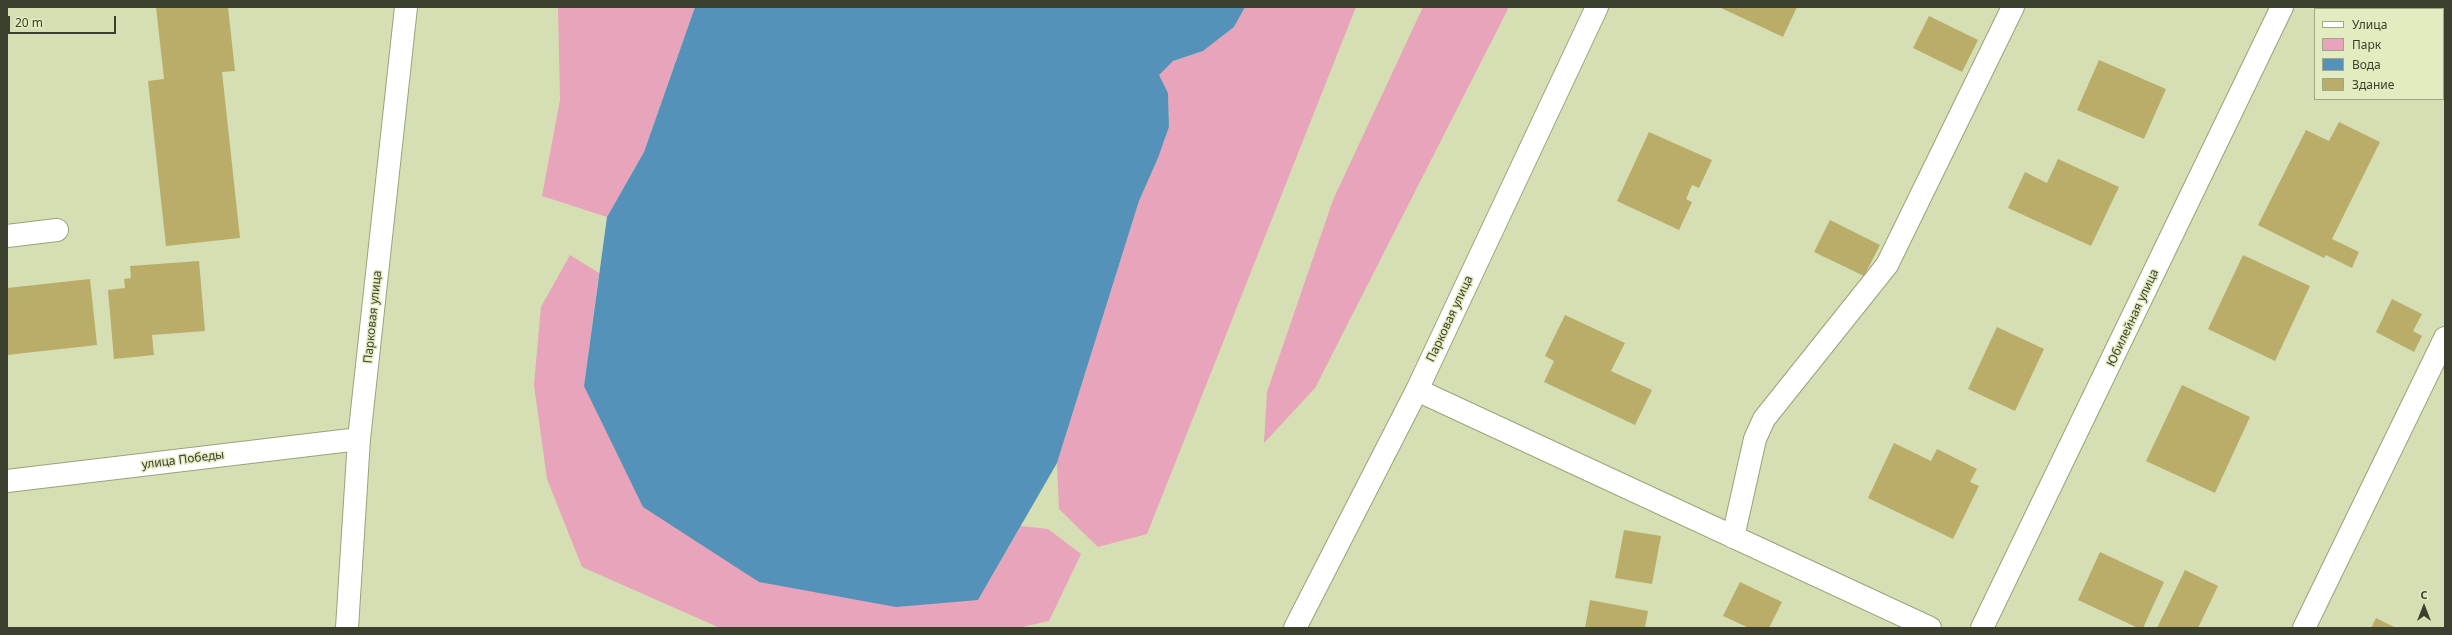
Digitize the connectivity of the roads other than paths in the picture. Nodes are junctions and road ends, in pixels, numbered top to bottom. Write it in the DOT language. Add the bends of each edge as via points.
graph roads {
  1 [pos="406,7"];
  2 [pos="1597,7"];
  3 [pos="2013,7"];
  4 [pos="2282,7"];
  5 [pos="57,230"];
  6 [pos="7,236"];
  7 [pos="2445,338"];
  8 [pos="1416,390"];
  9 [pos="360,439"];
  10 [pos="7,481"];
  11 [pos="1733,537"];
  12 [pos="347,628"];
  13 [pos="1295,628"];
  14 [pos="1930,628"];
  15 [pos="1982,628"];
  16 [pos="2304,628"];
  1 -- 9 [label="street, Парковая улица"];
  2 -- 8 [label="street, Парковая улица"];
  3 -- 11 [label="street" via="1887,265 1764,419 1755,439"];
  4 -- 15 [label="street, Юбилейная улица"];
  5 -- 6 [label="street"];
  7 -- 16 [label="street"];
  8 -- 11 [label="street"];
  8 -- 13 [label="street, Парковая улица"];
  9 -- 10 [label="street, улица Победы"];
  9 -- 12 [label="street, Парковая улица"];
  11 -- 14 [label="street"];
}
